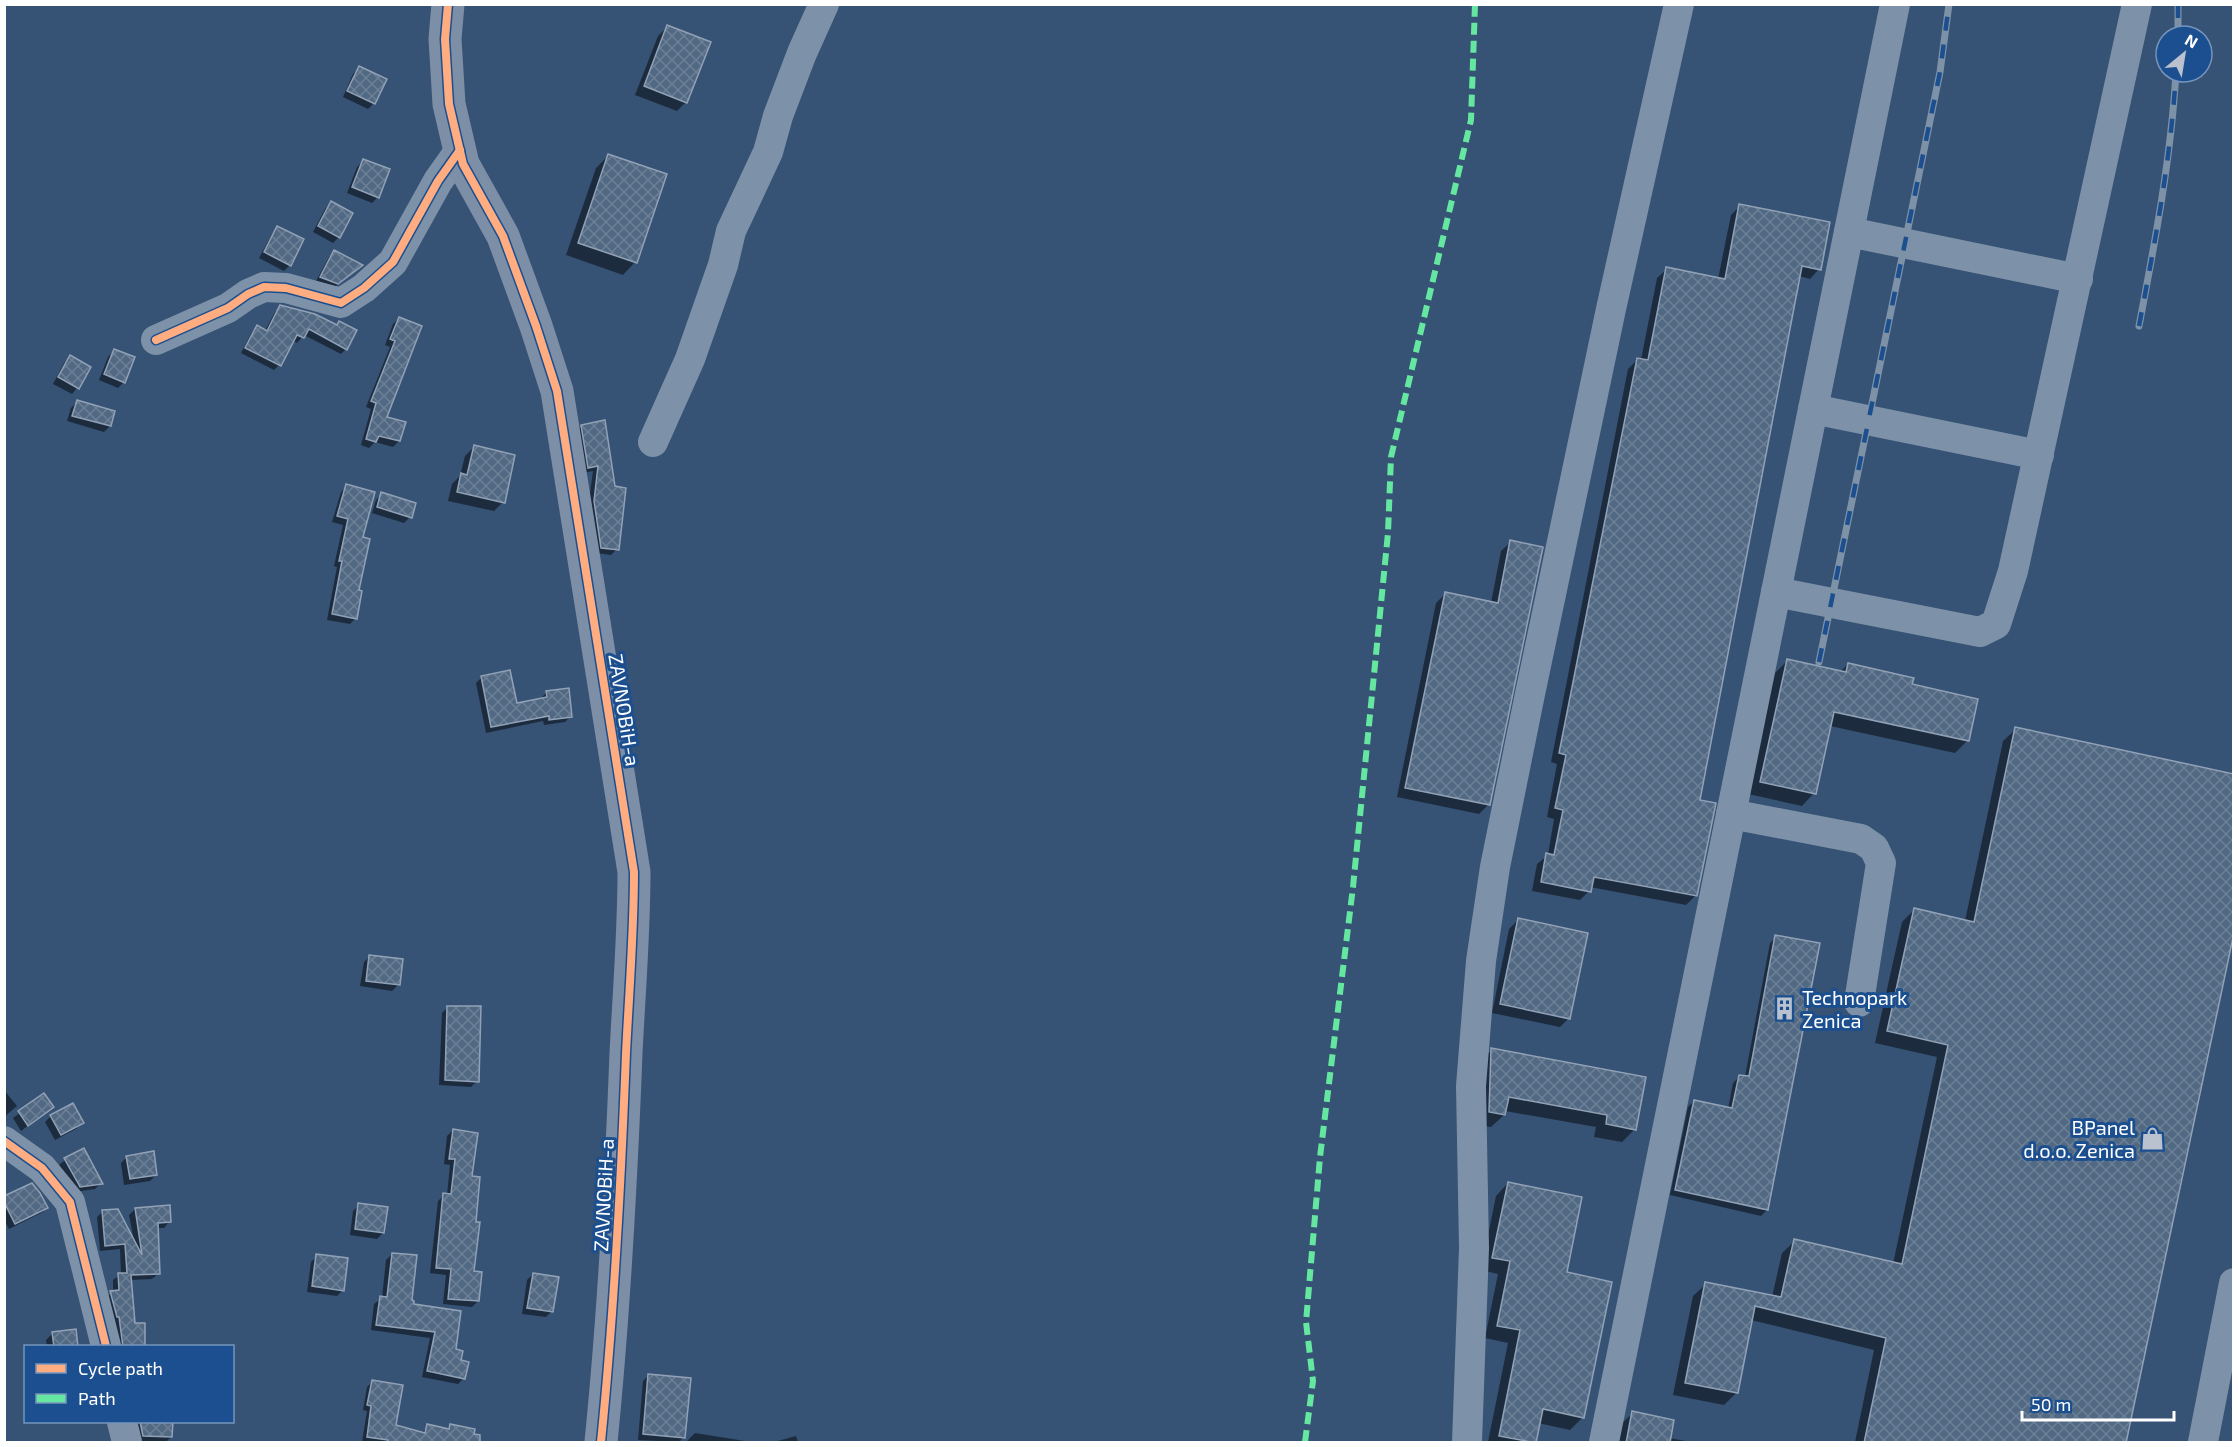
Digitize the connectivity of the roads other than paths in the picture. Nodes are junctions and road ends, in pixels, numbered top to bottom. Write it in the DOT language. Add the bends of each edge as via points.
graph roads {
  1 [pos="448,4"];
  2 [pos="824,4"];
  3 [pos="1679,4"];
  4 [pos="1894,4"];
  5 [pos="2138,4"];
  6 [pos="460,150"];
  7 [pos="1849,232"];
  8 [pos="2078,279"];
  9 [pos="156,340"];
  10 [pos="1813,409"];
  11 [pos="653,442"];
  12 [pos="2039,455"];
  13 [pos="1776,592"];
  14 [pos="1731,814"];
  15 [pos="1859,1002"];
  16 [pos="4,1141"];
  17 [pos="2234,1283"];
  18 [pos="106,1345"];
  19 [pos="122,1423"];
  20 [pos="127,1443"];
  21 [pos="601,1443"];
  22 [pos="1467,1443"];
  23 [pos="1604,1443"];
  24 [pos="2203,1443"];
  1 -- 6 [label="main road, ZAVNOBiH-a" via="449,104"];
  2 -- 11 [label="street" via="782,105 768,152 731,231 690,359"];
  3 -- 22 [label="street" via="1539,650 1484,938 1471,1086 1474,1248"];
  4 -- 7 [label="street"];
  5 -- 8 [label="street"];
  6 -- 9 [label="street" via="393,262 341,303 286,288 264,287"];
  6 -- 21 [label="main road, ZAVNOBiH-a" via="463,164 503,236 556,391 634,872 622,1176"];
  7 -- 8 [label="street"];
  7 -- 10 [label="street"];
  8 -- 12 [label="street"];
  10 -- 12 [label="street"];
  10 -- 13 [label="street"];
  12 -- 13 [label="street" via="2013,571 1996,624 1980,632"];
  13 -- 14 [label="street"];
  14 -- 15 [label="street" via="1861,839 1874,848 1881,863"];
  14 -- 23 [label="street"];
  16 -- 18 [label="street" via="42,1168 70,1202"];
  17 -- 24 [label="street"];
  19 -- 20 [label="street"];
}
